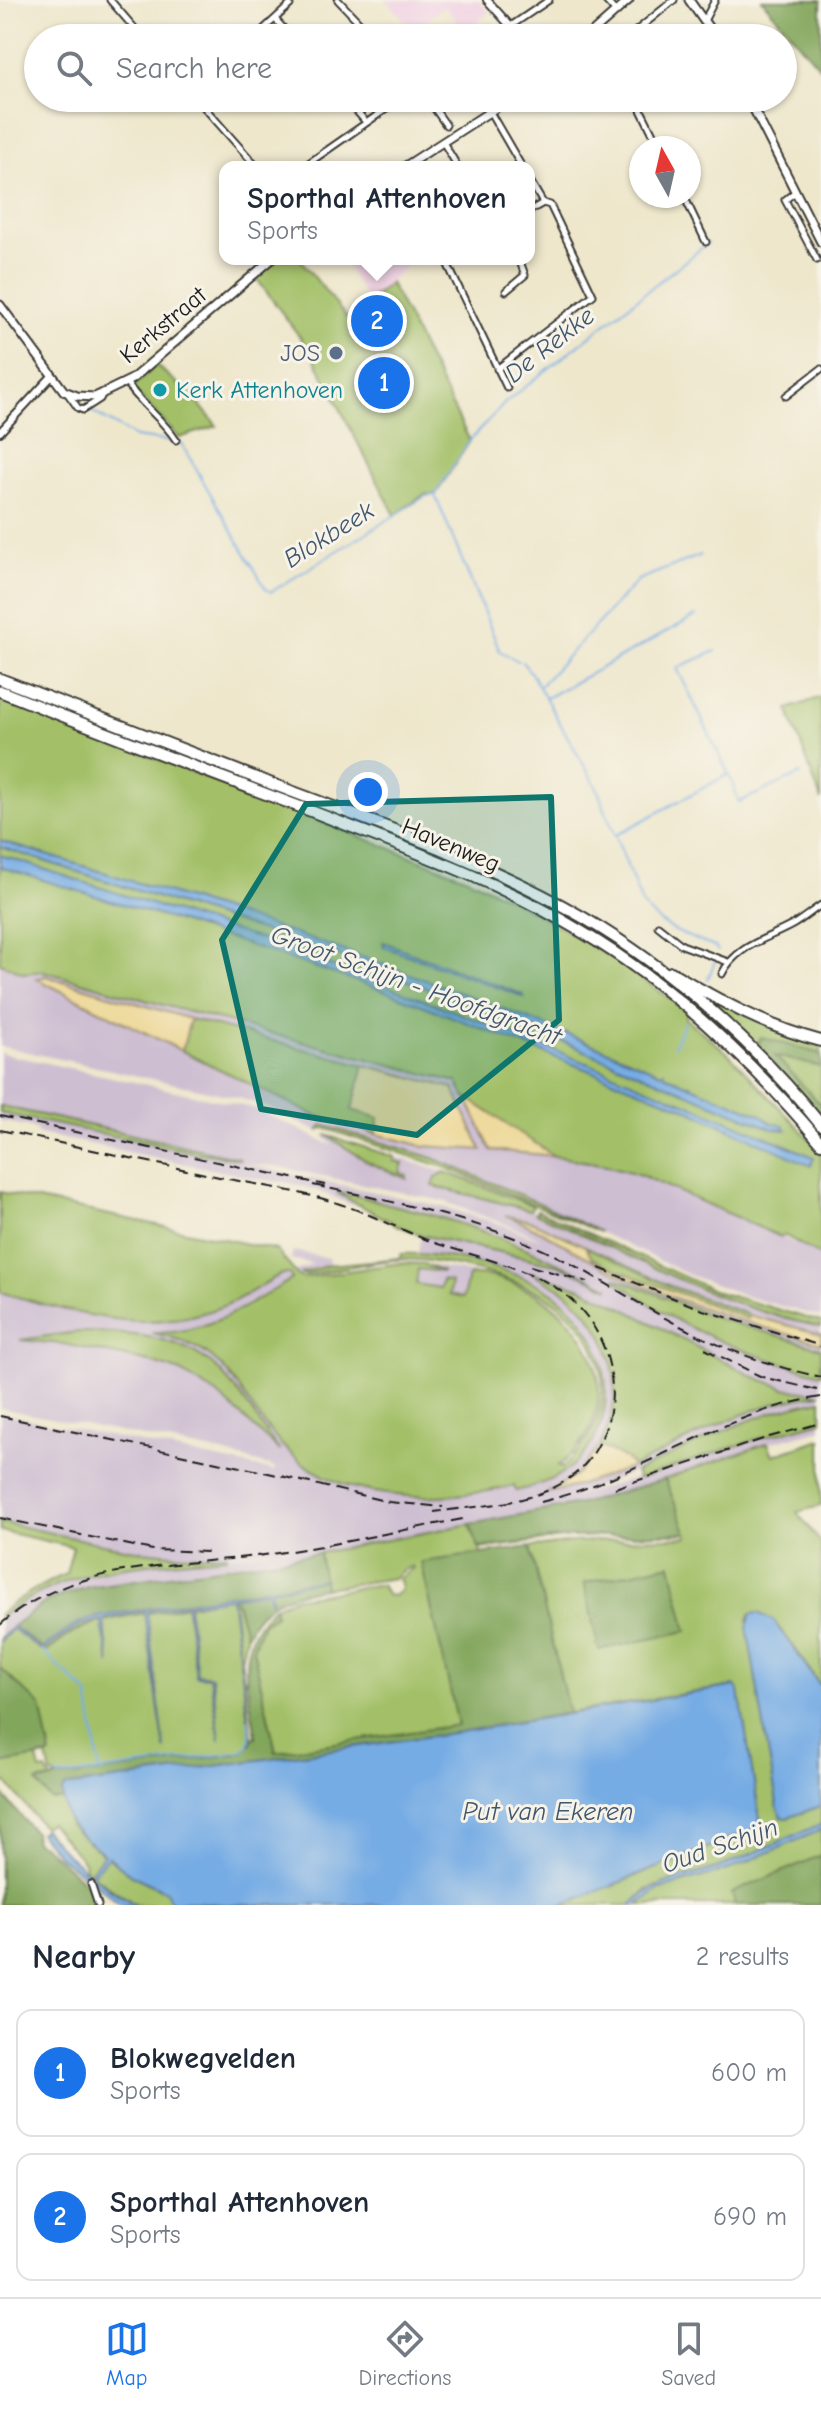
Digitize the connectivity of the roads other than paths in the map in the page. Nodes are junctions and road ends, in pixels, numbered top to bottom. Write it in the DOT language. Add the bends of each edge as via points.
graph roads {
  1 [pos="110,0"];
  2 [pos="487,0"];
  3 [pos="549,0"];
  4 [pos="605,0"];
  5 [pos="629,0"];
  6 [pos="674,0"];
  7 [pos="689,0"];
  8 [pos="715,0"];
  9 [pos="342,1"];
  10 [pos="290,5"];
  11 [pos="615,11"];
  12 [pos="275,19"];
  13 [pos="705,19"];
  14 [pos="131,24"];
  15 [pos="269,24"];
  16 [pos="279,24"];
  17 [pos="362,24"];
  18 [pos="510,24"];
  19 [pos="513,24"];
  20 [pos="602,24"];
  21 [pos="645,24"];
  22 [pos="708,24"];
  23 [pos="208,112"];
  24 [pos="357,112"];
  25 [pos="381,112"];
  26 [pos="437,112"];
  27 [pos="490,112"];
  28 [pos="642,112"];
  29 [pos="755,112"];
  30 [pos="366,122"];
  31 [pos="446,125"];
  32 [pos="654,136"];
  33 [pos="443,142"];
  34 [pos="252,161"];
  35 [pos="311,161"];
  36 [pos="413,161"];
  37 [pos="454,161"];
  38 [pos="519,161"];
  39 [pos="535,189"];
  40 [pos="796,191"];
  41 [pos="543,203"];
  42 [pos="535,208"];
  43 [pos="690,208"];
  44 [pos="706,242"];
  45 [pos="821,242"];
  46 [pos="817,260"];
  47 [pos="265,265"];
  48 [pos="448,265"];
  49 [pos="521,265"];
  50 [pos="506,291"];
  51 [pos="0,305"];
  52 [pos="497,369"];
  53 [pos="821,369"];
  54 [pos="52,376"];
  55 [pos="126,382"];
  56 [pos="507,388"];
  57 [pos="68,393"];
  58 [pos="102,395"];
  59 [pos="786,396"];
  60 [pos="0,432"];
  61 [pos="176,440"];
  62 [pos="0,679"];
  63 [pos="0,691"];
  64 [pos="821,905"];
  65 [pos="587,920"];
  66 [pos="658,926"];
  67 [pos="728,962"];
  68 [pos="722,974"];
  69 [pos="821,1041"];
  70 [pos="821,1125"];
  71 [pos="821,1143"];
  72 [pos="91,1884"];
  73 [pos="98,1905"];
  1 -- 14 [label="street"];
  2 -- 18 [label="street"];
  3 -- 19 [label="street"];
  4 -- 11 [label="street"];
  5 -- 11 [label="main road"];
  6 -- 21 [label="street"];
  7 -- 13 [label="main road"];
  8 -- 13 [label="street"];
  9 -- 17 [label="street"];
  10 -- 12 [label="street"];
  11 -- 20 [label="main road"];
  12 -- 15 [label="street"];
  12 -- 16 [label="street"];
  13 -- 22 [label="main road"];
  23 -- 34 [label="street"];
  24 -- 30 [label="street"];
  25 -- 30 [label="street"];
  26 -- 31 [label="street"];
  27 -- 33 [label="main road"];
  27 -- 38 [label="street"];
  28 -- 32 [label="street"];
  29 -- 40 [label="main road"];
  30 -- 35 [label="street"];
  33 -- 36 [label="main road"];
  33 -- 37 [label="street"];
  39 -- 41 [label="street"];
  40 -- 45 [label="main road"];
  40 -- 46 [label="street" via="785,200"];
  41 -- 42 [label="street"];
  41 -- 52 [label="street" via="550,205 593,295"];
  43 -- 44 [label="street"];
  47 -- 55 [label="main road, Kerkstraat"];
  48 -- 52 [label="street"];
  49 -- 50 [label="street" via="525,275"];
  51 -- 54 [label="main road"];
  52 -- 56 [label="street"];
  53 -- 59 [label="street"];
  54 -- 57 [label="main road"];
  54 -- 60 [label="street"];
  55 -- 58 [label="main road, Kerkstraat"];
  55 -- 61 [label="street"];
  57 -- 58 [label="main road"];
  57 -- 58 [label="street" via="83,410"];
  62 -- 65 [label="highway, Havenweg" via="457,855"];
  63 -- 71 [label="highway, Havenweg" via="451,865 553,915 694,1012"];
  64 -- 67 [label="street"];
  65 -- 69 [label="highway" via="738,1011"];
  65 -- 70 [label="highway, Havenweg" via="702,1003"];
  66 -- 67 [label="street" via="682,945"];
  67 -- 68 [label="street"];
  72 -- 73 [label="street"];
}
